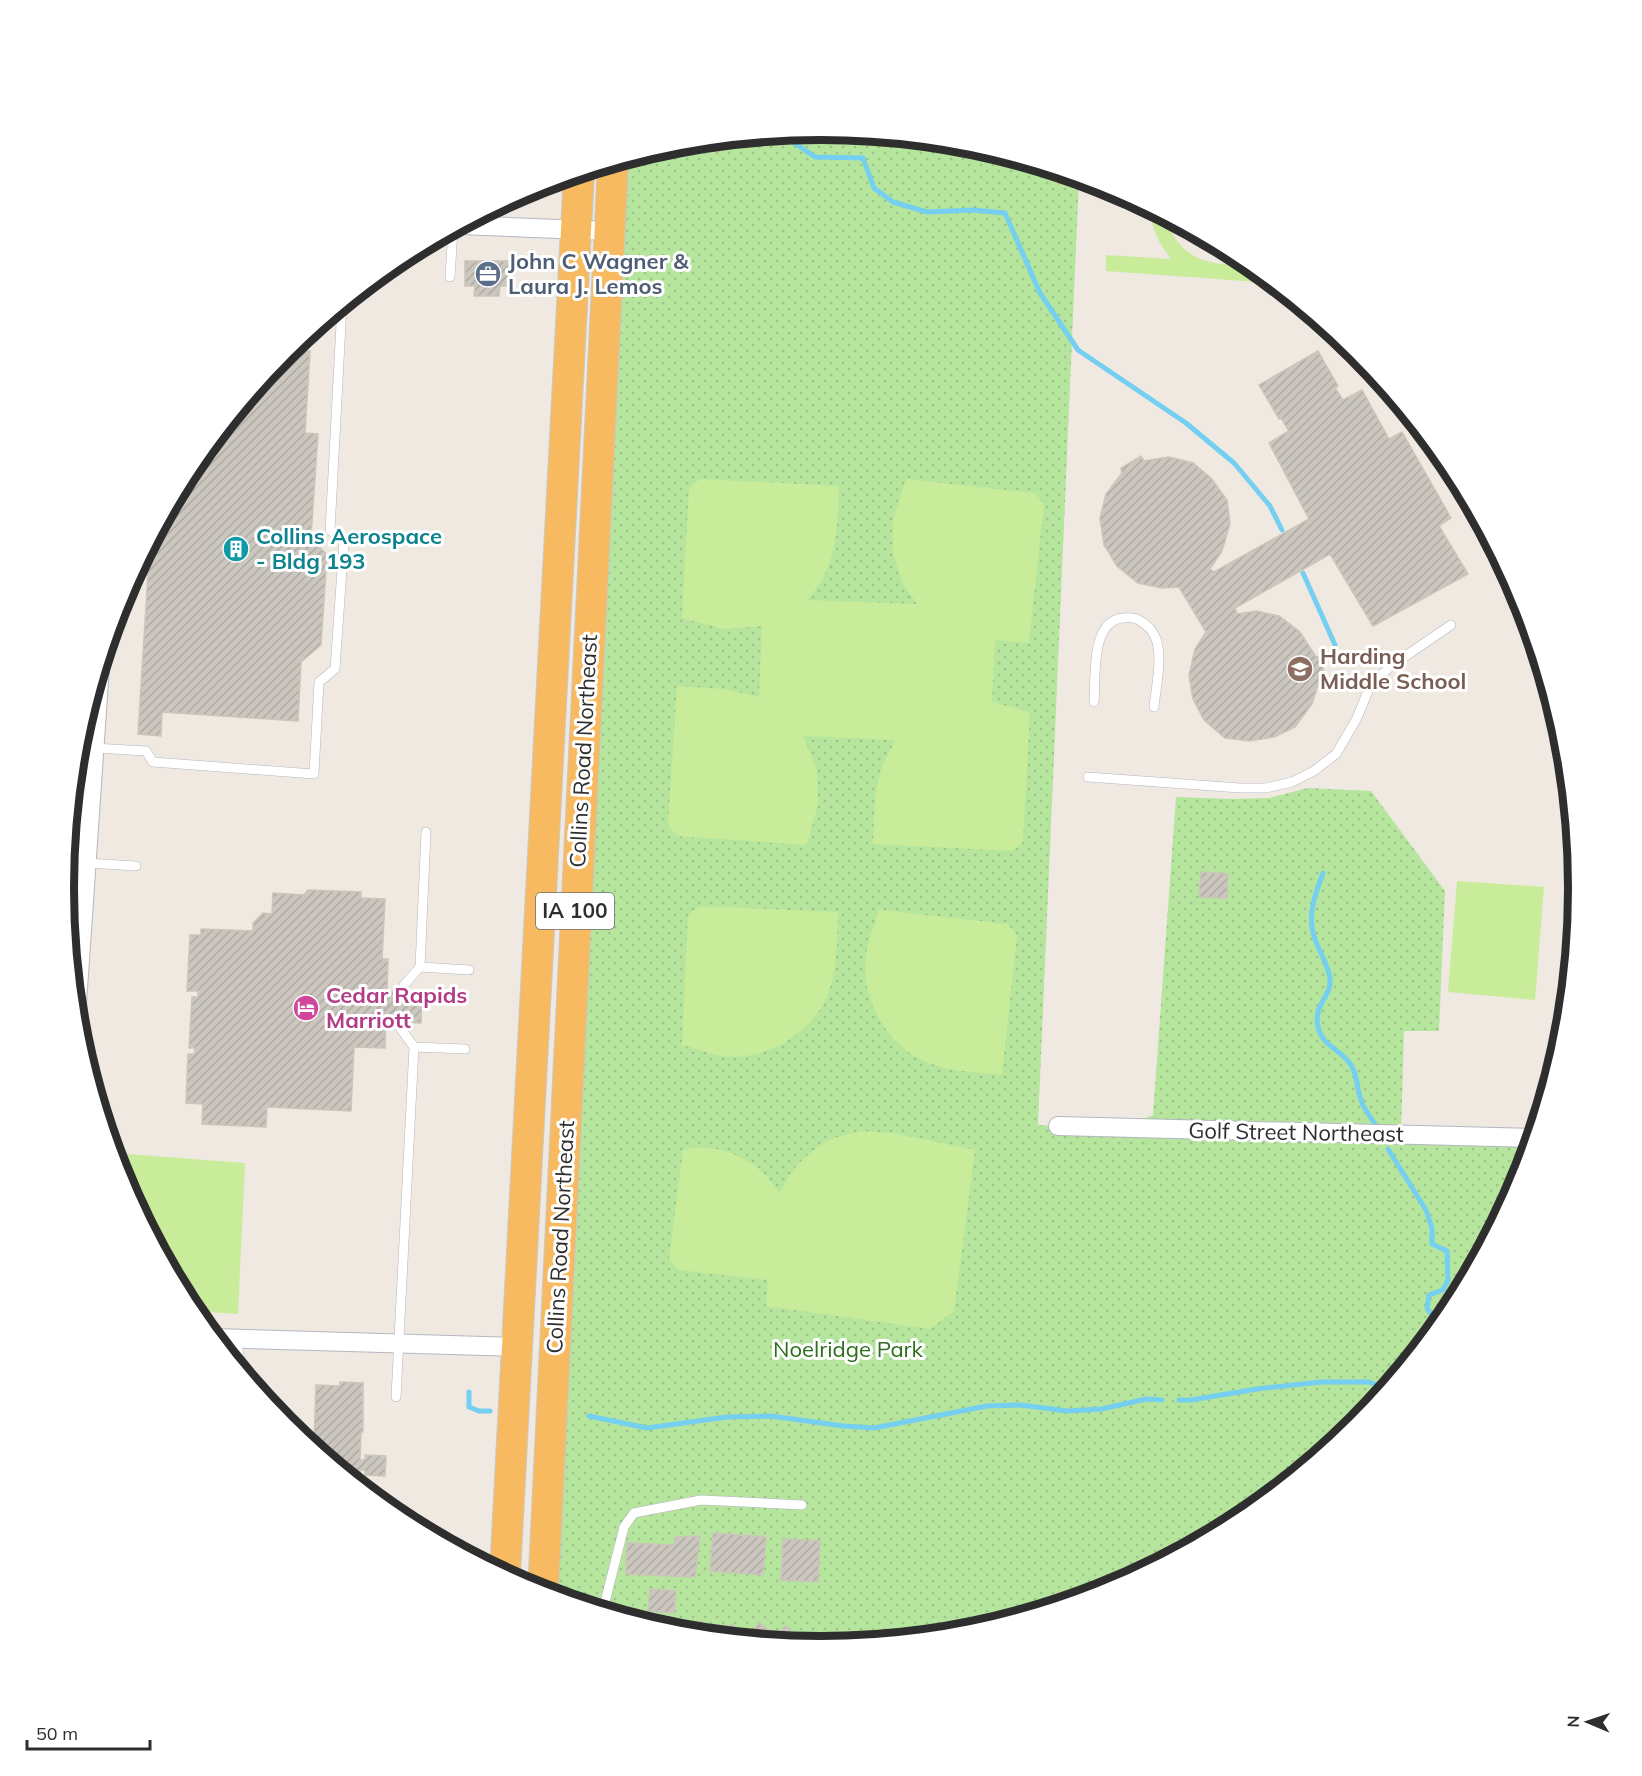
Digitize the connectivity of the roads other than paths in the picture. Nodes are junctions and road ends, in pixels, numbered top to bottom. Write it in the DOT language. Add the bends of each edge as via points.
graph roads {
  1 [pos="612,171"];
  2 [pos="578,181"];
  3 [pos="476,226"];
  4 [pos="575,229"];
  5 [pos="608,231"];
  6 [pos="452,238"];
  7 [pos="450,277"];
  8 [pos="342,315"];
  9 [pos="1451,626"];
  10 [pos="97,702"];
  11 [pos="1094,702"];
  12 [pos="1154,706"];
  13 [pos="94,747"];
  14 [pos="1088,777"];
  15 [pos="82,780"];
  16 [pos="93,781"];
  17 [pos="426,832"];
  18 [pos="87,863"];
  19 [pos="136,866"];
  20 [pos="77,960"];
  21 [pos="420,967"];
  22 [pos="469,970"];
  23 [pos="404,991"];
  24 [pos="402,1022"];
  25 [pos="414,1047"];
  26 [pos="465,1049"];
  27 [pos="1058,1126"];
  28 [pos="1525,1138"];
  29 [pos="225,1338"];
  30 [pos="236,1339"];
  31 [pos="398,1343"];
  32 [pos="518,1347"];
  33 [pos="239,1357"];
  34 [pos="396,1397"];
  35 [pos="802,1505"];
  36 [pos="506,1565"];
  37 [pos="529,1576"];
  38 [pos="543,1582"];
  39 [pos="605,1603"];
  1 -- 5 [label="highway, Collins Road Northeast / IA 100"];
  2 -- 4 [label="highway, Collins Road Northeast / IA 100"];
  3 -- 4 [label="street"];
  4 -- 5 [label="street"];
  4 -- 32 [label="highway, Collins Road Northeast / IA 100"];
  5 -- 38 [label="highway, Collins Road Northeast / IA 100"];
  6 -- 7 [label="lane"];
  8 -- 13 [label="lane" via="330,530 344,541 335,669 319,682 314,774 153,762 146,751"];
  9 -- 14 [label="lane" via="1371,684 1336,754 1292,782 1240,788"];
  10 -- 13 [label="street"];
  11 -- 12 [label="lane" via="1100,638 1107,626 1132,617 1144,622 1157,643"];
  13 -- 16 [label="street"];
  15 -- 16 [label="lane"];
  16 -- 18 [label="street"];
  17 -- 21 [label="lane"];
  18 -- 19 [label="lane"];
  18 -- 20 [label="street"];
  21 -- 22 [label="lane"];
  21 -- 23 [label="lane" via="404,985"];
  24 -- 25 [label="lane" via="401,1029"];
  25 -- 26 [label="lane"];
  25 -- 31 [label="lane"];
  27 -- 28 [label="street, Golf Street Northeast"];
  29 -- 30 [label="street"];
  30 -- 31 [label="street"];
  30 -- 33 [label="lane"];
  31 -- 32 [label="street"];
  31 -- 34 [label="lane"];
  32 -- 36 [label="highway, Collins Road Northeast / IA 100"];
  32 -- 37 [label="highway, Collins Road Northeast" via="537,1364"];
  35 -- 39 [label="lane" via="701,1500 634,1513 624,1527"];
}
